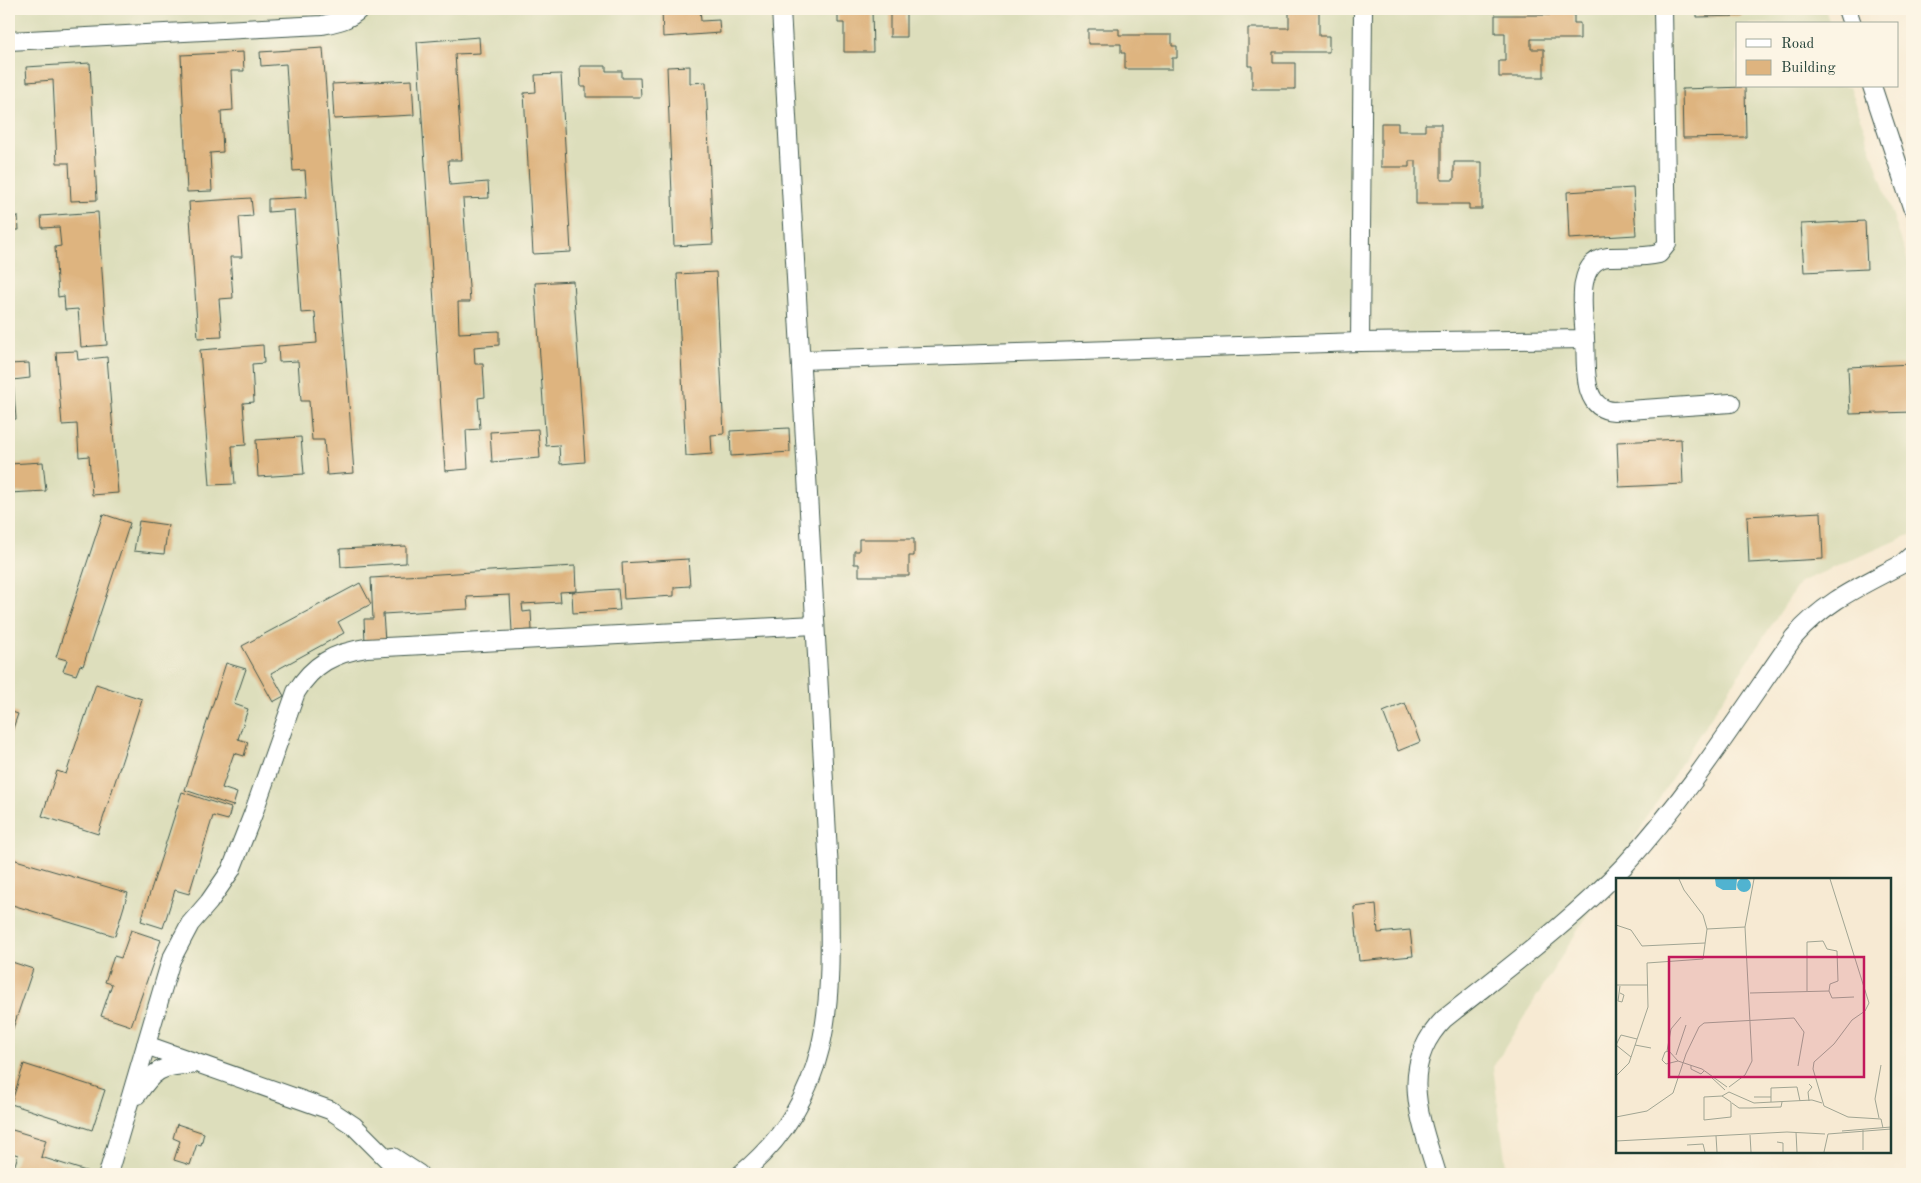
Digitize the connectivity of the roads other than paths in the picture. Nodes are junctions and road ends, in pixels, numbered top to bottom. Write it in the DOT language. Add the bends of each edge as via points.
graph roads {
  1 [pos="360,9"];
  2 [pos="782,9"];
  3 [pos="1363,9"];
  4 [pos="1663,9"];
  5 [pos="1847,9"];
  6 [pos="1851,22"];
  7 [pos="9,41"];
  8 [pos="1873,88"];
  9 [pos="1912,207"];
  10 [pos="1585,339"];
  11 [pos="1360,342"];
  12 [pos="802,360"];
  13 [pos="1731,403"];
  14 [pos="1912,556"];
  15 [pos="815,625"];
  16 [pos="146,1045"];
  17 [pos="200,1065"];
  18 [pos="128,1108"];
  19 [pos="372,1143"];
  20 [pos="108,1174"];
  21 [pos="402,1174"];
  22 [pos="419,1174"];
  23 [pos="741,1174"];
  24 [pos="1437,1174"];
  1 -- 7 [label="street" via="345,19 322,25"];
  2 -- 12 [label="street"];
  3 -- 11 [label="street"];
  4 -- 10 [label="street" via="1667,244 1659,254 1607,258 1588,268 1584,282"];
  5 -- 6 [label="street"];
  8 -- 9 [label="street"];
  10 -- 11 [label="street"];
  10 -- 13 [label="street" via="1590,396 1600,408 1614,411"];
  11 -- 12 [label="street"];
  12 -- 15 [label="street"];
  14 -- 24 [label="street" via="1829,604 1808,620 1671,812 1625,865 1595,896 1429,1034 1417,1074 1417,1105"];
  15 -- 16 [label="street" via="366,648 327,659 305,676 296,692 231,870 190,924 171,960"];
  15 -- 23 [label="street" via="829,871 830,961 825,1029 817,1068 800,1105 767,1149"];
  16 -- 17 [label="street"];
  16 -- 18 [label="street"];
  17 -- 18 [label="street" via="168,1066 159,1070 145,1083"];
  17 -- 19 [label="street" via="330,1110"];
  18 -- 20 [label="street"];
  19 -- 21 [label="street"];
  19 -- 22 [label="street"];
}
